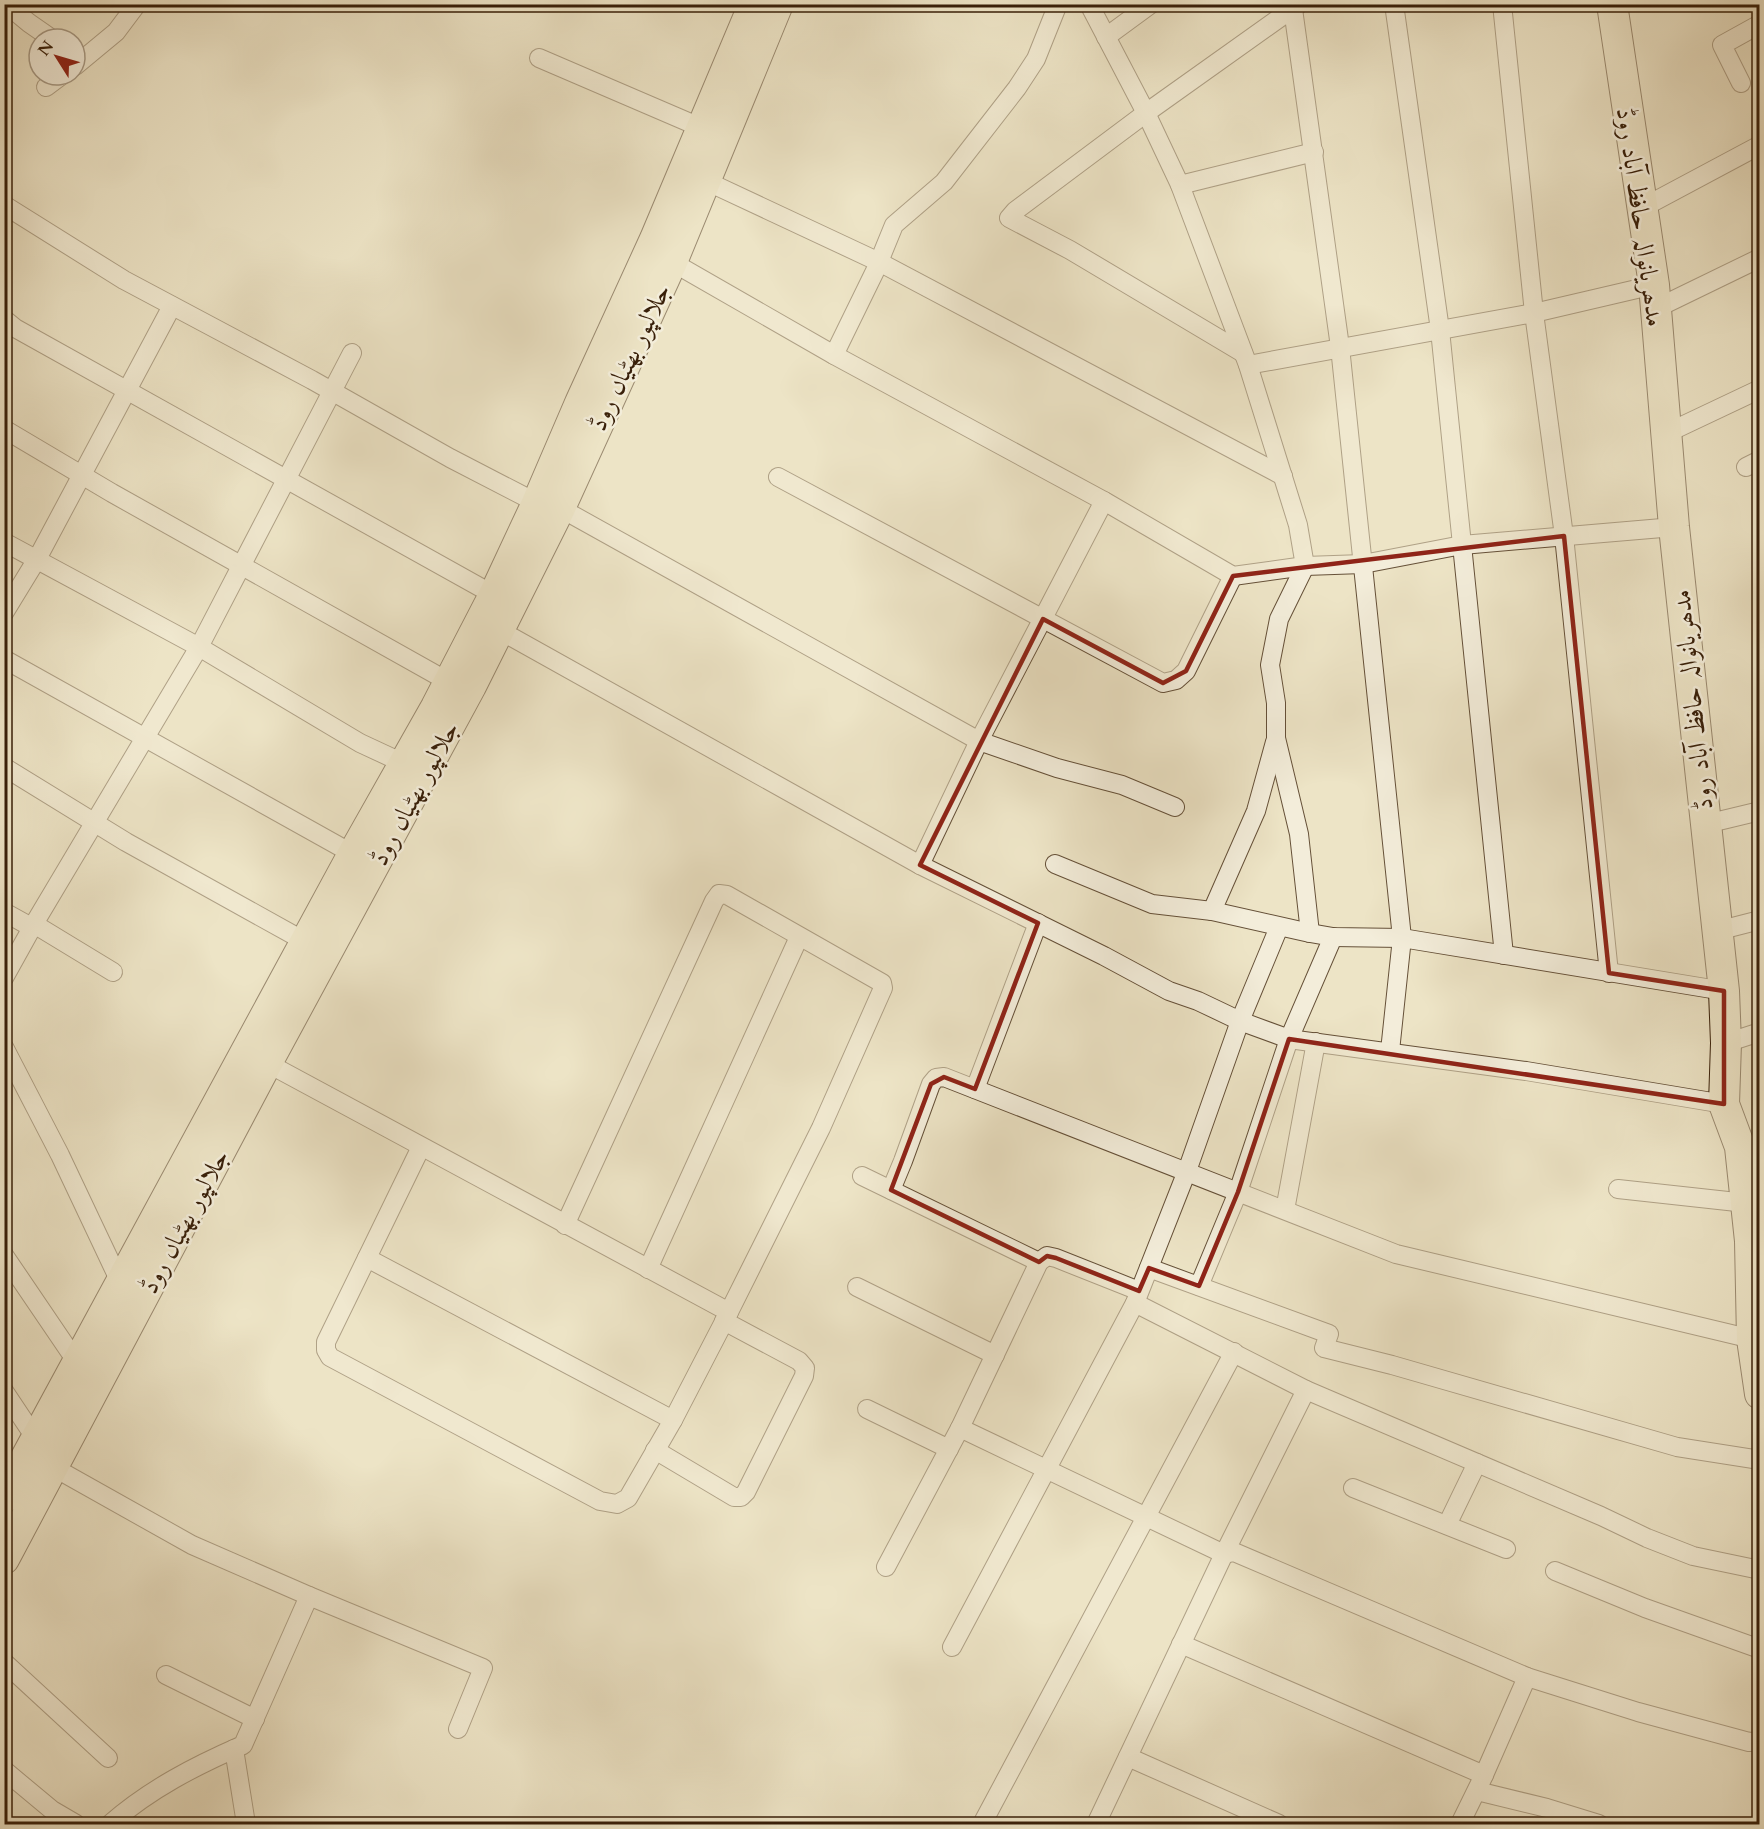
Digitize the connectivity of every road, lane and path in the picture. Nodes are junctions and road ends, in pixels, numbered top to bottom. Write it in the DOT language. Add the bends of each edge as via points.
graph roads {
  1 [pos="6,4"];
  2 [pos="137,4"];
  3 [pos="754,4"];
  4 [pos="778,4"];
  5 [pos="1058,4"];
  6 [pos="1089,4"];
  7 [pos="1151,4"];
  8 [pos="1394,4"];
  9 [pos="1502,4"];
  10 [pos="1612,4"];
  11 [pos="1296,7"];
  12 [pos="1760,24"];
  13 [pos="35,27"];
  14 [pos="1106,37"];
  15 [pos="87,53"];
  16 [pos="539,58"];
  17 [pos="1741,82"];
  18 [pos="1146,112"];
  19 [pos="702,128"];
  20 [pos="1760,145"];
  21 [pos="1314,152"];
  22 [pos="706,181"];
  23 [pos="1180,185"];
  24 [pos="4,205"];
  25 [pos="1642,208"];
  26 [pos="1760,258"];
  27 [pos="672,262"];
  28 [pos="879,262"];
  29 [pos="1655,297"];
  30 [pos="172,306"];
  31 [pos="1534,314"];
  32 [pos="4,320"];
  33 [pos="1440,330"];
  34 [pos="1340,347"];
  35 [pos="351,353"];
  36 [pos="834,355"];
  37 [pos="1246,359"];
  38 [pos="1760,389"];
  39 [pos="127,390"];
  40 [pos="332,392"];
  41 [pos="4,429"];
  42 [pos="1665,434"];
  43 [pos="82,475"];
  44 [pos="1283,476"];
  45 [pos="778,477"];
  46 [pos="286,479"];
  47 [pos="1104,501"];
  48 [pos="548,505"];
  49 [pos="1674,527"];
  50 [pos="1564,536"];
  51 [pos="4,542"];
  52 [pos="1462,545"];
  53 [pos="37,559"];
  54 [pos="1364,564"];
  55 [pos="241,566"];
  56 [pos="1305,566"];
  57 [pos="1233,576"];
  58 [pos="494,595"];
  59 [pos="4,613"];
  60 [pos="1043,619"];
  61 [pos="499,630"];
  62 [pos="199,647"];
  63 [pos="4,659"];
  64 [pos="449,682"];
  65 [pos="145,738"];
  66 [pos="1276,738"];
  67 [pos="979,741"];
  68 [pos="403,763"];
  69 [pos="4,767"];
  70 [pos="1175,807"];
  71 [pos="1760,811"];
  72 [pos="95,823"];
  73 [pos="1706,824"];
  74 [pos="353,854"];
  75 [pos="1055,864"];
  76 [pos="920,865"];
  77 [pos="1212,911"];
  78 [pos="4,912"];
  79 [pos="1760,920"];
  80 [pos="1038,923"];
  81 [pos="34,926"];
  82 [pos="1279,927"];
  83 [pos="1717,931"];
  84 [pos="1310,933"];
  85 [pos="799,937"];
  86 [pos="1333,937"];
  87 [pos="1402,938"];
  88 [pos="306,942"];
  89 [pos="1504,955"];
  90 [pos="113,972"];
  91 [pos="1609,973"];
  92 [pos="4,978"];
  93 [pos="1724,991"];
  94 [pos="1240,1022"];
  95 [pos="1760,1032"];
  96 [pos="1289,1039"];
  97 [pos="1316,1042"];
  98 [pos="1726,1043"];
  99 [pos="4,1047"];
  100 [pos="1390,1051"];
  101 [pos="267,1063"];
  102 [pos="975,1089"];
  103 [pos="1724,1104"];
  104 [pos="1750,1143"];
  105 [pos="421,1147"];
  106 [pos="1187,1172"];
  107 [pos="862,1176"];
  108 [pos="1618,1189"];
  109 [pos="891,1190"];
  110 [pos="1238,1191"];
  111 [pos="1746,1203"];
  112 [pos="1285,1210"];
  113 [pos="566,1225"];
  114 [pos="1755,1240"];
  115 [pos="4,1255"];
  116 [pos="367,1258"];
  117 [pos="1039,1262"];
  118 [pos="1149,1268"];
  119 [pos="648,1269"];
  120 [pos="121,1284"];
  121 [pos="1199,1286"];
  122 [pos="857,1287"];
  123 [pos="1137,1297"];
  124 [pos="727,1316"];
  125 [pos="1756,1338"];
  126 [pos="1234,1352"];
  127 [pos="995,1355"];
  128 [pos="78,1364"];
  129 [pos="1306,1390"];
  130 [pos="4,1391"];
  131 [pos="1760,1394"];
  132 [pos="867,1408"];
  133 [pos="672,1420"];
  134 [pos="960,1428"];
  135 [pos="36,1440"];
  136 [pos="949,1449"];
  137 [pos="655,1450"];
  138 [pos="1760,1460"];
  139 [pos="1477,1463"];
  140 [pos="53,1467"];
  141 [pos="1046,1469"];
  142 [pos="1353,1488"];
  143 [pos="4,1498"];
  144 [pos="1146,1516"];
  145 [pos="1447,1525"];
  146 [pos="1506,1549"];
  147 [pos="1224,1554"];
  148 [pos="4,1559"];
  149 [pos="886,1567"];
  150 [pos="1760,1570"];
  151 [pos="1555,1571"];
  152 [pos="309,1596"];
  153 [pos="1181,1644"];
  154 [pos="952,1647"];
  155 [pos="1760,1649"];
  156 [pos="4,1662"];
  157 [pos="166,1675"];
  158 [pos="1527,1677"];
  159 [pos="255,1719"];
  160 [pos="458,1729"];
  161 [pos="1760,1741"];
  162 [pos="234,1749"];
  163 [pos="1128,1757"];
  164 [pos="108,1758"];
  165 [pos="4,1770"];
  166 [pos="1480,1783"];
  167 [pos="76,1824"];
  168 [pos="110,1824"];
  169 [pos="246,1824"];
  170 [pos="981,1824"];
  171 [pos="1096,1824"];
  172 [pos="1279,1824"];
  173 [pos="1460,1824"];
  174 [pos="1599,1824"];
  1 -- 13 [label="street"];
  2 -- 15 [label="street" via="116,32"];
  3 -- 19 [label="main road, جلالپور بھٹیاں روڈ"];
  4 -- 22 [label="main road, جلالپور بھٹیاں روڈ"];
  5 -- 28 [label="street" via="1036,59 1017,88 944,182 894,225"];
  6 -- 14 [label="street"];
  7 -- 14 [label="street"];
  8 -- 33 [label="street"];
  9 -- 31 [label="street"];
  10 -- 25 [label="main road, مدھریانوالہ حافظ آباد روڈ"];
  11 -- 18 [label="street"];
  11 -- 21 [label="street"];
  12 -- 17 [label="street" via="1722,45"];
  14 -- 18 [label="street"];
  16 -- 19 [label="street"];
  18 -- 23 [label="street"];
  18 -- 37 [label="street" via="1010,218 1070,250"];
  19 -- 48 [label="main road, جلالپور بھٹیاں روڈ" via="580,403"];
  20 -- 25 [label="street"];
  21 -- 23 [label="street"];
  21 -- 34 [label="street"];
  22 -- 27 [label="main road, جلالپور بھٹیاں روڈ"];
  22 -- 28 [label="street"];
  23 -- 37 [label="street"];
  24 -- 30 [label="street"];
  25 -- 29 [label="main road, مدھریانوالہ حافظ آباد روڈ"];
  26 -- 29 [label="street"];
  27 -- 36 [label="street"];
  27 -- 48 [label="main road, جلالپور بھٹیاں روڈ"];
  28 -- 36 [label="street"];
  28 -- 44 [label="street"];
  29 -- 31 [label="street"];
  29 -- 42 [label="main road, مدھریانوالہ حافظ آباد روڈ"];
  30 -- 39 [label="street"];
  30 -- 40 [label="street"];
  31 -- 33 [label="street"];
  31 -- 50 [label="street"];
  32 -- 39 [label="street"];
  33 -- 34 [label="street"];
  33 -- 52 [label="street"];
  34 -- 37 [label="street"];
  34 -- 54 [label="street"];
  35 -- 40 [label="street"];
  36 -- 47 [label="street"];
  37 -- 44 [label="street"];
  38 -- 42 [label="street"];
  39 -- 43 [label="street"];
  39 -- 46 [label="street"];
  40 -- 46 [label="street"];
  40 -- 48 [label="street" via="450,458"];
  41 -- 43 [label="street"];
  42 -- 49 [label="main road, مدھریانوالہ حافظ آباد روڈ"];
  43 -- 53 [label="street"];
  43 -- 55 [label="street"];
  44 -- 56 [label="street"];
  45 -- 60 [label="street"];
  46 -- 55 [label="street"];
  46 -- 58 [label="street"];
  47 -- 57 [label="street"];
  47 -- 60 [label="street"];
  48 -- 58 [label="main road, جلالپور بھٹیاں روڈ"];
  48 -- 61 [label="main road, جلالپور بھٹیاں روڈ"];
  48 -- 67 [label="street"];
  49 -- 50 [label="street"];
  49 -- 73 [label="main road, مدھریانوالہ حافظ آباد روڈ"];
  50 -- 52 [label="street"];
  50 -- 91 [label="street"];
  51 -- 53 [label="street"];
  52 -- 54 [label="street"];
  52 -- 89 [label="street"];
  53 -- 59 [label="street"];
  53 -- 62 [label="street"];
  54 -- 56 [label="street"];
  54 -- 87 [label="street"];
  55 -- 62 [label="street"];
  55 -- 64 [label="street"];
  56 -- 57 [label="street"];
  56 -- 66 [label="street" via="1279,619 1270,665"];
  57 -- 60 [label="street" via="1186,671 1176,680 1163,683"];
  58 -- 64 [label="main road, جلالپور بھٹیاں روڈ"];
  60 -- 67 [label="street"];
  61 -- 76 [label="street"];
  61 -- 101 [label="main road, جلالپور بھٹیاں روڈ"];
  62 -- 65 [label="street"];
  62 -- 68 [label="street" via="360,743"];
  63 -- 65 [label="street"];
  64 -- 68 [label="main road, جلالپور بھٹیاں روڈ"];
  65 -- 72 [label="street"];
  65 -- 74 [label="street"];
  66 -- 77 [label="street" via="1256,811"];
  66 -- 84 [label="street" via="1299,834"];
  67 -- 70 [label="street" via="1122,785"];
  67 -- 76 [label="street"];
  68 -- 74 [label="main road, جلالپور بھٹیاں روڈ"];
  69 -- 72 [label="street"];
  71 -- 73 [label="street"];
  72 -- 81 [label="street"];
  72 -- 88 [label="street"];
  73 -- 83 [label="main road, مدھریانوالہ حافظ آباد روڈ"];
  74 -- 88 [label="main road, جلالپور بھٹیاں روڈ"];
  75 -- 77 [label="street" via="1152,904"];
  76 -- 80 [label="street"];
  77 -- 82 [label="street"];
  78 -- 81 [label="street"];
  79 -- 83 [label="street"];
  80 -- 94 [label="street" via="1169,991"];
  80 -- 102 [label="street"];
  81 -- 90 [label="street"];
  81 -- 92 [label="street"];
  82 -- 84 [label="street"];
  82 -- 94 [label="street"];
  83 -- 93 [label="main road, مدھریانوالہ حافظ آباد روڈ"];
  84 -- 86 [label="street"];
  85 -- 113 [label="street" via="719,894"];
  85 -- 119 [label="street"];
  85 -- 124 [label="street" via="876,978 883,988 821,1128"];
  86 -- 87 [label="street"];
  86 -- 96 [label="street"];
  87 -- 89 [label="street"];
  87 -- 100 [label="street"];
  88 -- 120 [label="main road, جلالپور بھٹیاں روڈ"];
  89 -- 91 [label="street"];
  91 -- 93 [label="street"];
  93 -- 98 [label="main road, مدھریانوالہ حافظ آباد روڈ"];
  94 -- 96 [label="street"];
  94 -- 106 [label="street"];
  95 -- 98 [label="street"];
  96 -- 97 [label="street"];
  96 -- 110 [label="street"];
  97 -- 100 [label="street"];
  97 -- 112 [label="street"];
  98 -- 103 [label="main road, مدھریانوالہ حافظ آباد روڈ"];
  99 -- 120 [label="street"];
  100 -- 103 [label="street"];
  101 -- 105 [label="street"];
  101 -- 140 [label="main road, جلالپور بھٹیاں روڈ"];
  102 -- 106 [label="street"];
  102 -- 109 [label="street" via="944,1077 931,1084"];
  103 -- 104 [label="main road, مدھریانوالہ حافظ آباد روڈ"];
  104 -- 111 [label="main road, مدھریانوالہ حافظ آباد روڈ"];
  105 -- 113 [label="street"];
  105 -- 116 [label="street"];
  106 -- 110 [label="street"];
  106 -- 118 [label="street"];
  107 -- 109 [label="street"];
  108 -- 111 [label="street"];
  109 -- 117 [label="street"];
  110 -- 112 [label="street"];
  110 -- 121 [label="street"];
  111 -- 114 [label="main road, مدھریانوالہ حافظ آباد روڈ"];
  112 -- 125 [label="street" via="1396,1254"];
  113 -- 119 [label="street"];
  114 -- 125 [label="main road, مدھریانوالہ حافظ آباد روڈ"];
  115 -- 128 [label="street"];
  116 -- 133 [label="street"];
  116 -- 137 [label="street" via="326,1342 330,1357 600,1501 617,1504 628,1498"];
  117 -- 123 [label="street" via="1047,1256 1056,1258"];
  117 -- 127 [label="street"];
  118 -- 121 [label="street"];
  118 -- 123 [label="street"];
  119 -- 124 [label="street"];
  120 -- 128 [label="main road, جلالپور بھٹیاں روڈ"];
  121 -- 138 [label="street" via="1329,1334 1324,1348 1677,1447"];
  122 -- 127 [label="street"];
  123 -- 126 [label="street"];
  123 -- 141 [label="street"];
  124 -- 133 [label="street"];
  124 -- 137 [label="street" via="799,1360 805,1368 746,1492 734,1497"];
  125 -- 131 [label="main road, مدھریانوالہ حافظ آباد روڈ"];
  126 -- 129 [label="street"];
  126 -- 144 [label="street"];
  127 -- 134 [label="street"];
  128 -- 135 [label="main road, جلالپور بھٹیاں روڈ"];
  129 -- 139 [label="street"];
  129 -- 147 [label="street"];
  130 -- 135 [label="street"];
  132 -- 136 [label="street"];
  133 -- 137 [label="street"];
  134 -- 136 [label="street"];
  134 -- 141 [label="street"];
  135 -- 143 [label="main road, جلالپور بھٹیاں روڈ"];
  136 -- 149 [label="street"];
  139 -- 145 [label="street"];
  139 -- 150 [label="street" via="1693,1556"];
  140 -- 148 [label="main road, جلالپور بھٹیاں روڈ"];
  140 -- 152 [label="street" via="192,1545"];
  141 -- 144 [label="street"];
  141 -- 154 [label="street"];
  142 -- 145 [label="street"];
  144 -- 147 [label="street"];
  144 -- 170 [label="street"];
  145 -- 146 [label="street"];
  147 -- 153 [label="street"];
  147 -- 158 [label="street" via="1234,1552"];
  151 -- 155 [label="street"];
  152 -- 159 [label="street"];
  152 -- 160 [label="street" via="483,1668"];
  153 -- 163 [label="street"];
  153 -- 166 [label="street"];
  156 -- 164 [label="street"];
  157 -- 159 [label="street"];
  158 -- 161 [label="street" via="1638,1712 1749,1742"];
  158 -- 166 [label="street"];
  159 -- 162 [label="street" via="243,1745"];
  162 -- 168 [label="street" via="183,1773"];
  162 -- 169 [label="street"];
  163 -- 171 [label="street"];
  163 -- 172 [label="street"];
  165 -- 167 [label="street" via="52,1810"];
  166 -- 173 [label="street"];
  166 -- 174 [label="street"];
}
